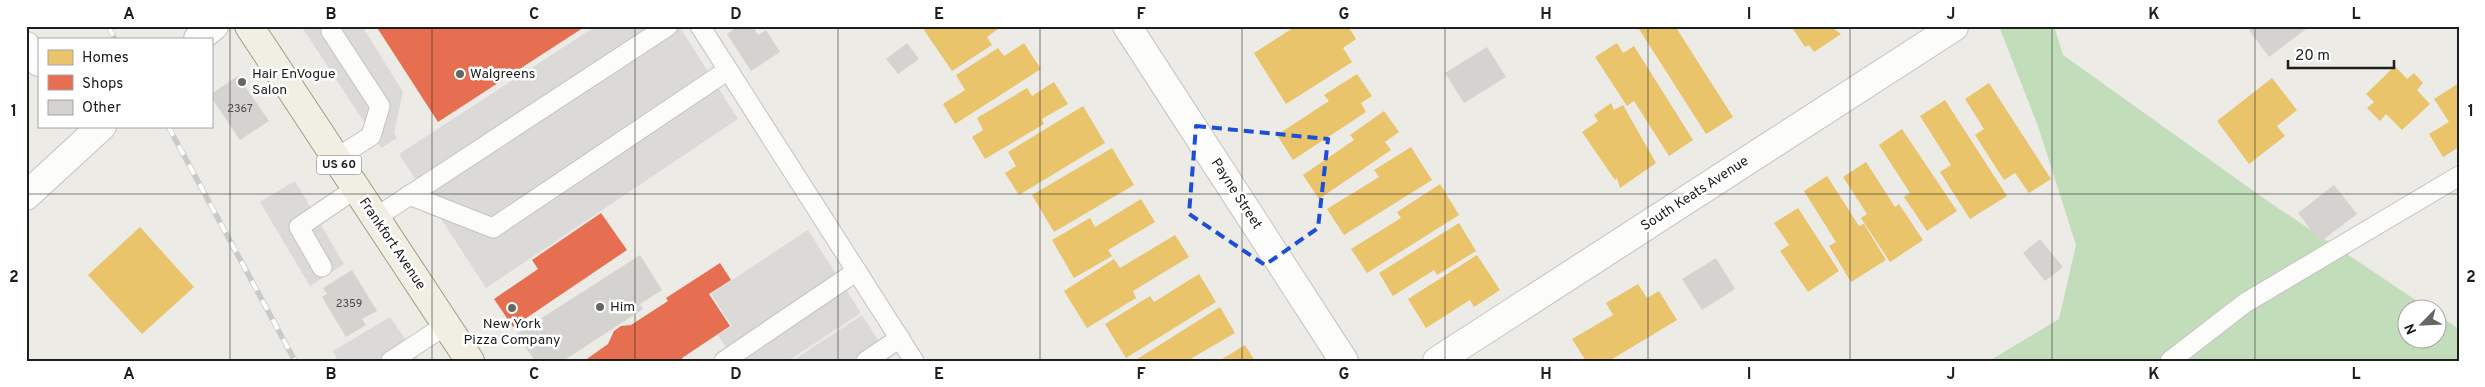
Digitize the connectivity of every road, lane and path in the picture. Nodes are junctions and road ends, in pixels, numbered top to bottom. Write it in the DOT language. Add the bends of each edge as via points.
graph roads {
  1 [pos="214,26"];
  2 [pos="249,26"];
  3 [pos="331,26"];
  4 [pos="668,26"];
  5 [pos="700,26"];
  6 [pos="1127,26"];
  7 [pos="1954,27"];
  8 [pos="199,38"];
  9 [pos="26,46"];
  10 [pos="38,61"];
  11 [pos="728,70"];
  12 [pos="95,129"];
  13 [pos="335,159"];
  14 [pos="2459,176"];
  15 [pos="355,189"];
  16 [pos="409,195"];
  17 [pos="26,196"];
  18 [pos="375,218"];
  19 [pos="322,267"];
  20 [pos="857,271"];
  21 [pos="446,325"];
  22 [pos="900,338"];
  23 [pos="391,361"];
  24 [pos="470,361"];
  25 [pos="724,361"];
  26 [pos="866,361"];
  27 [pos="914,361"];
  28 [pos="1344,361"];
  29 [pos="1437,361"];
  30 [pos="2170,361"];
  1 -- 8 [label="street"];
  2 -- 13 [label="main road, Frankfort Avenue / US 60"];
  3 -- 13 [label="lane" via="331,31 380,106 371,136"];
  4 -- 16 [label="lane"];
  5 -- 11 [label="lane"];
  6 -- 28 [label="street, Payne Street"];
  7 -- 29 [label="street, South Keats Avenue"];
  9 -- 10 [label="street"];
  11 -- 16 [label="lane" via="493,228"];
  11 -- 20 [label="lane"];
  12 -- 17 [label="street"];
  13 -- 15 [label="main road, Frankfort Avenue / US 60"];
  14 -- 30 [label="lane" via="2245,303"];
  15 -- 18 [label="main road, Frankfort Avenue / US 60"];
  15 -- 19 [label="lane" via="298,227"];
  16 -- 18 [label="lane"];
  18 -- 21 [label="main road, Frankfort Avenue / US 60"];
  20 -- 22 [label="lane"];
  20 -- 25 [label="lane"];
  21 -- 23 [label="lane"];
  21 -- 24 [label="main road, Frankfort Avenue / US 60"];
  22 -- 26 [label="lane"];
  22 -- 27 [label="lane"];
}
